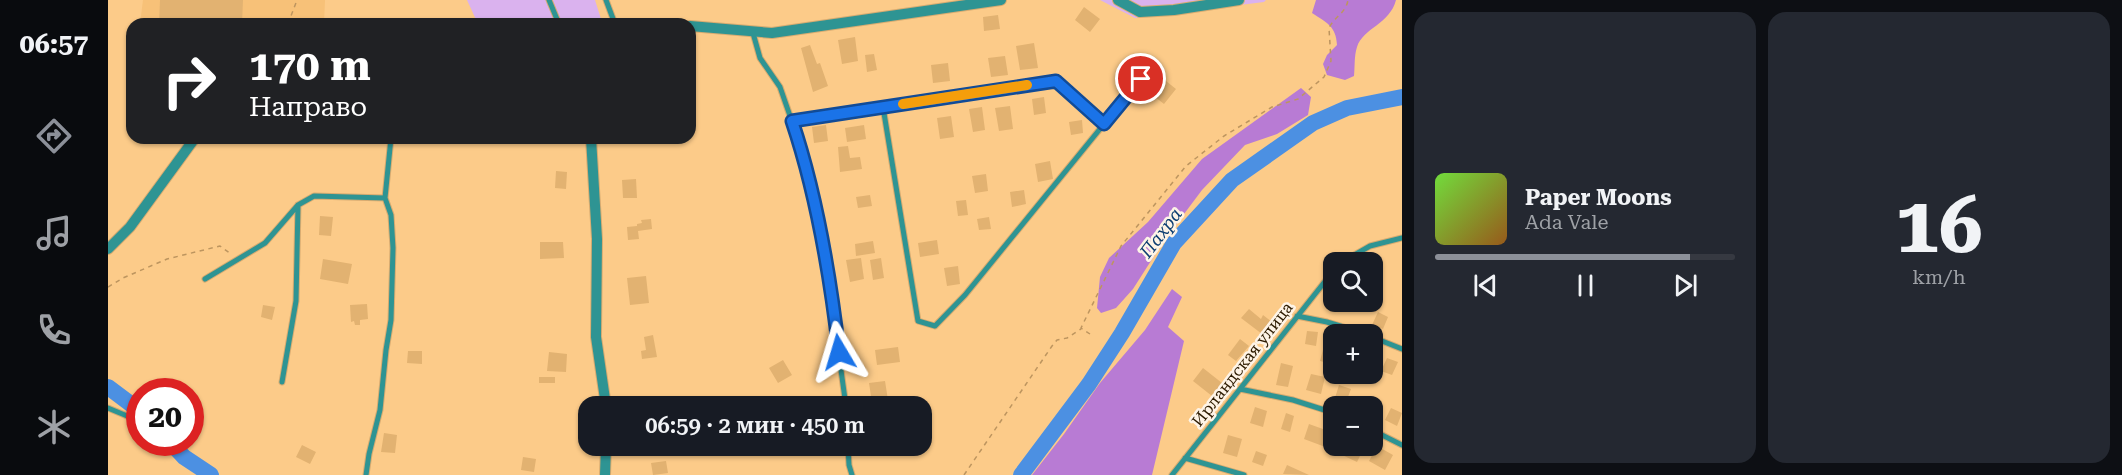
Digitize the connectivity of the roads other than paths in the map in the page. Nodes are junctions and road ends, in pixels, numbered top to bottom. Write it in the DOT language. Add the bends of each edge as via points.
graph roads {
  1 [pos="549,0"];
  2 [pos="606,0"];
  3 [pos="1001,0"];
  4 [pos="1119,0"];
  5 [pos="1239,0"];
  6 [pos="1173,5"];
  7 [pos="556,18"];
  8 [pos="613,18"];
  9 [pos="696,27"];
  10 [pos="753,33"];
  11 [pos="1154,64"];
  12 [pos="883,107"];
  13 [pos="792,121"];
  14 [pos="1104,124"];
  15 [pos="191,144"];
  16 [pos="391,144"];
  17 [pos="591,144"];
  18 [pos="386,198"];
  19 [pos="298,205"];
  20 [pos="1402,238"];
  21 [pos="108,249"];
  22 [pos="1360,252"];
  23 [pos="205,279"];
  24 [pos="1323,284"];
  25 [pos="1297,316"];
  26 [pos="1334,324"];
  27 [pos="1383,341"];
  28 [pos="1402,349"];
  29 [pos="282,382"];
  30 [pos="1240,388"];
  31 [pos="605,396"];
  32 [pos="845,396"];
  33 [pos="108,408"];
  34 [pos="1323,410"];
  35 [pos="126,416"];
  36 [pos="1383,435"];
  37 [pos="1402,445"];
  38 [pos="606,456"];
  39 [pos="849,456"];
  40 [pos="1185,458"];
  41 [pos="366,475"];
  42 [pos="605,475"];
  43 [pos="852,475"];
  44 [pos="1172,475"];
  45 [pos="1244,475"];
  1 -- 7 [label="lane"];
  2 -- 8 [label="lane"];
  3 -- 10 [label="street" via="803,30"];
  4 -- 6 [label="street" via="1140,12"];
  5 -- 6 [label="street"];
  9 -- 10 [label="street"];
  10 -- 13 [label="lane" via="760,58 780,87"];
  11 -- 14 [label="lane"];
  12 -- 13 [label="lane"];
  12 -- 14 [label="lane" via="1056,81"];
  12 -- 14 [label="lane" via="918,321 935,326 965,295"];
  13 -- 32 [label="lane" via="806,162 823,241"];
  15 -- 21 [label="street" via="130,227"];
  16 -- 18 [label="lane"];
  17 -- 31 [label="street" via="597,239 596,337"];
  18 -- 19 [label="lane" via="314,196"];
  18 -- 41 [label="lane" via="393,248 391,320 380,410"];
  19 -- 23 [label="lane" via="265,243"];
  19 -- 29 [label="lane" via="296,301"];
  20 -- 22 [label="lane"];
  24 -- 25 [label="lane, Ирландская улица"];
  25 -- 26 [label="lane"];
  25 -- 30 [label="lane, Ирландская улица"];
  27 -- 28 [label="lane"];
  30 -- 34 [label="lane"];
  30 -- 40 [label="lane, Ирландская улица"];
  33 -- 35 [label="lane"];
  36 -- 37 [label="lane"];
  38 -- 42 [label="street"];
  39 -- 43 [label="lane"];
  40 -- 44 [label="lane, Ирландская улица"];
  40 -- 45 [label="lane"];
}
